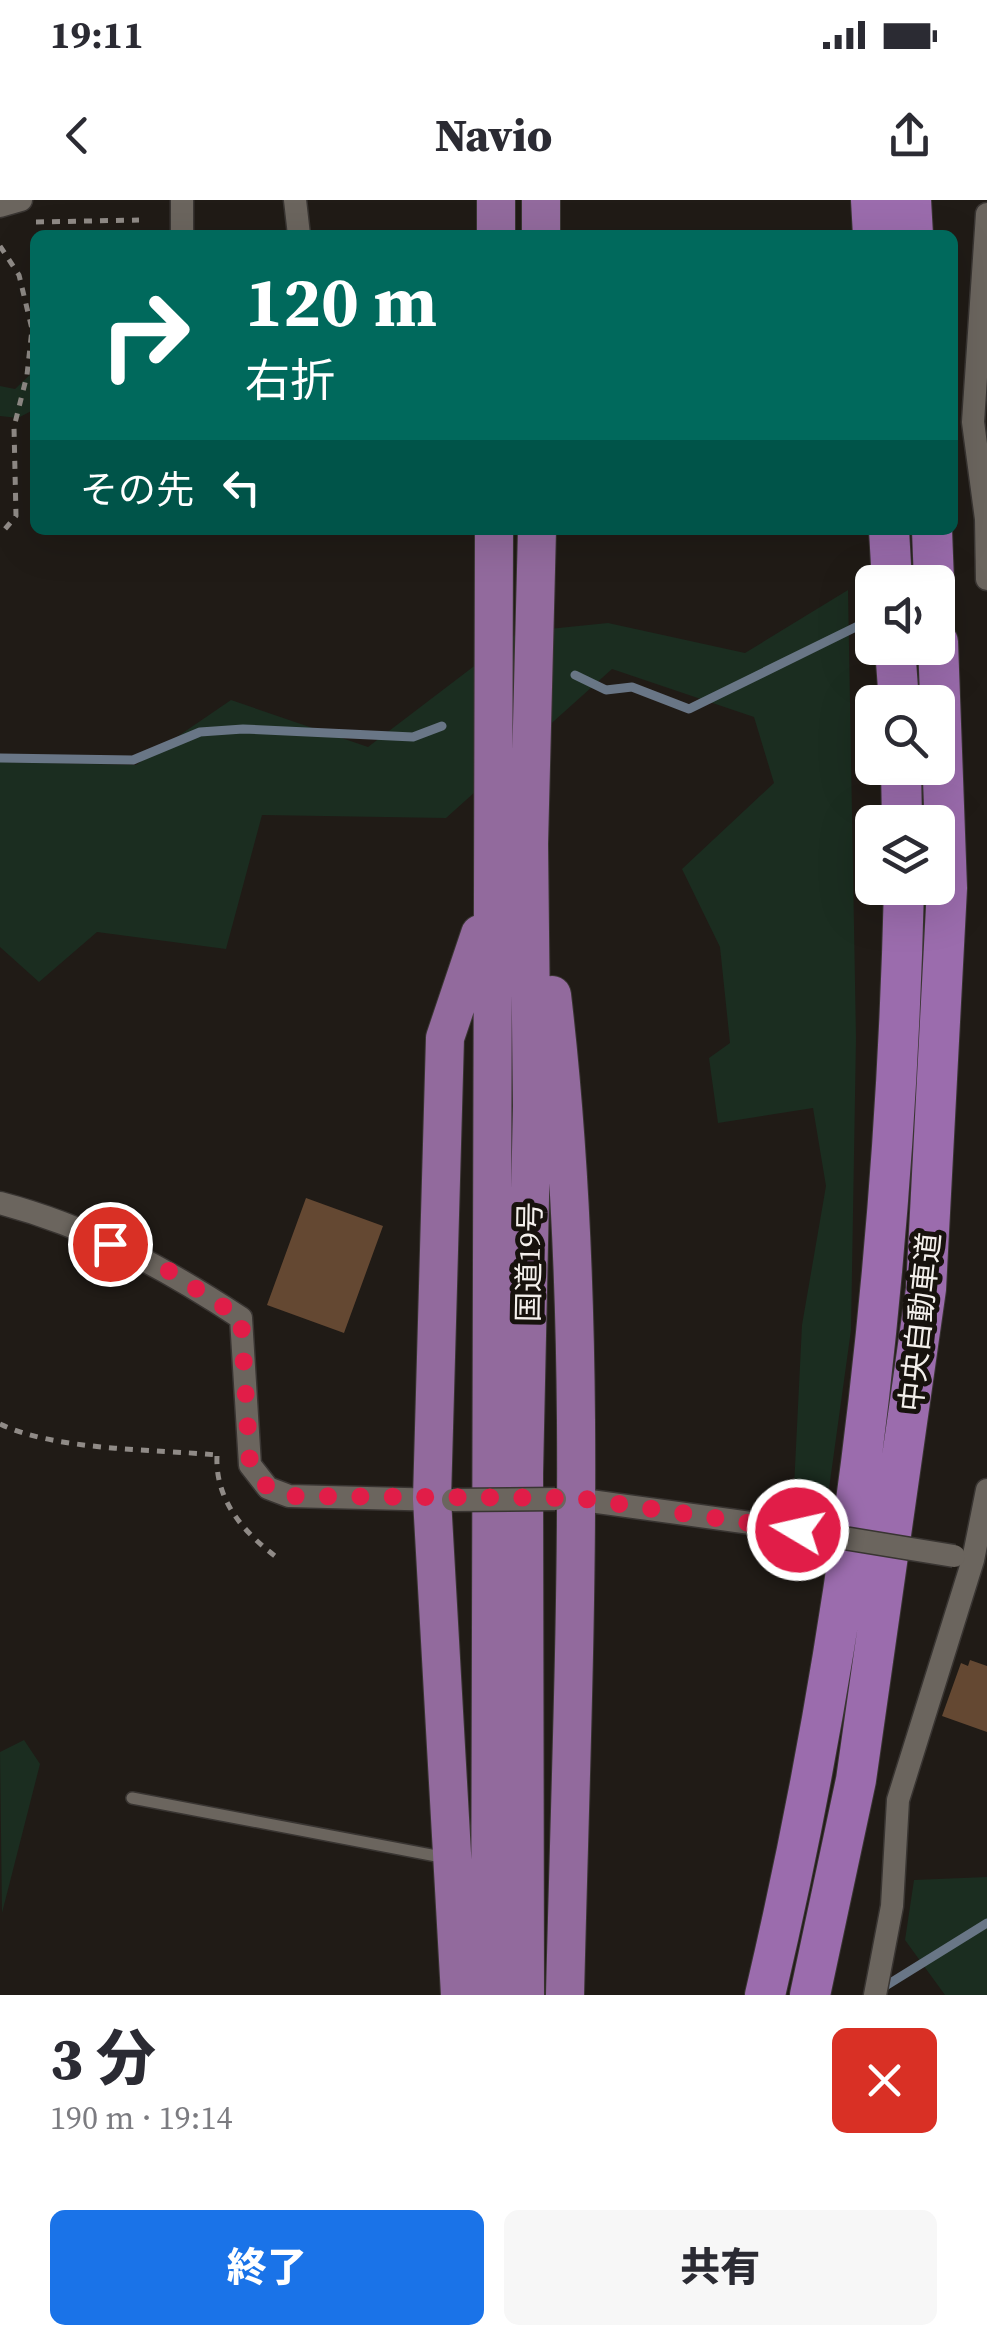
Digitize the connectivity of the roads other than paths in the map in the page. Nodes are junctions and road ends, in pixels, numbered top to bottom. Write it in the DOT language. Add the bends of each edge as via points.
graph roads {
  1 [pos="21,200"];
  2 [pos="182,200"];
  3 [pos="295,200"];
  4 [pos="496,200"];
  5 [pos="541,200"];
  6 [pos="871,200"];
  7 [pos="911,200"];
  8 [pos="0,206"];
  9 [pos="987,214"];
  10 [pos="182,230"];
  11 [pos="298,230"];
  12 [pos="496,230"];
  13 [pos="541,230"];
  14 [pos="873,230"];
  15 [pos="913,230"];
  16 [pos="494,535"];
  17 [pos="537,535"];
  18 [pos="888,535"];
  19 [pos="932,535"];
  20 [pos="891,565"];
  21 [pos="933,565"];
  22 [pos="987,579"];
  23 [pos="939,665"];
  24 [pos="529,844"];
  25 [pos="491,902"];
  26 [pos="903,905"];
  27 [pos="0,1203"];
  28 [pos="987,1490"];
  29 [pos="566,1498"];
  30 [pos="443,1500"];
  31 [pos="964,1558"];
  32 [pos="132,1798"];
  33 [pos="452,1858"];
  34 [pos="814,1978"];
  35 [pos="767,1985"];
  36 [pos="460,1995"];
  37 [pos="490,1995"];
  38 [pos="526,1995"];
  39 [pos="565,1995"];
  40 [pos="875,1995"];
  1 -- 8 [label="street"];
  2 -- 10 [label="street"];
  3 -- 11 [label="street"];
  4 -- 12 [label="highway"];
  5 -- 13 [label="highway"];
  6 -- 14 [label="highway"];
  7 -- 15 [label="highway"];
  9 -- 22 [label="street" via="973,422"];
  16 -- 25 [label="highway, 国道19号"];
  17 -- 24 [label="highway, 国道19号"];
  18 -- 20 [label="highway"];
  19 -- 21 [label="highway"];
  23 -- 34 [label="highway, 中央自動車道" via="947,888 926,1289 856,1780"];
  24 -- 29 [label="highway" via="566,1111"];
  24 -- 38 [label="highway, 国道19号"];
  25 -- 30 [label="highway" via="445,1038"];
  25 -- 37 [label="highway, 国道19号"];
  26 -- 35 [label="highway, 中央自動車道" via="893,1156 861,1491 821,1744"];
  27 -- 30 [label="street" via="52,1216 169,1271 241,1318 250,1465 268,1488 289,1496"];
  28 -- 31 [label="street"];
  29 -- 30 [label="street, bridge"];
  29 -- 31 [label="street, bridge"];
  29 -- 39 [label="highway"];
  30 -- 33 [label="highway"];
  31 -- 40 [label="street" via="898,1800 892,1906"];
  32 -- 33 [label="lane"];
  33 -- 36 [label="highway"];
}
